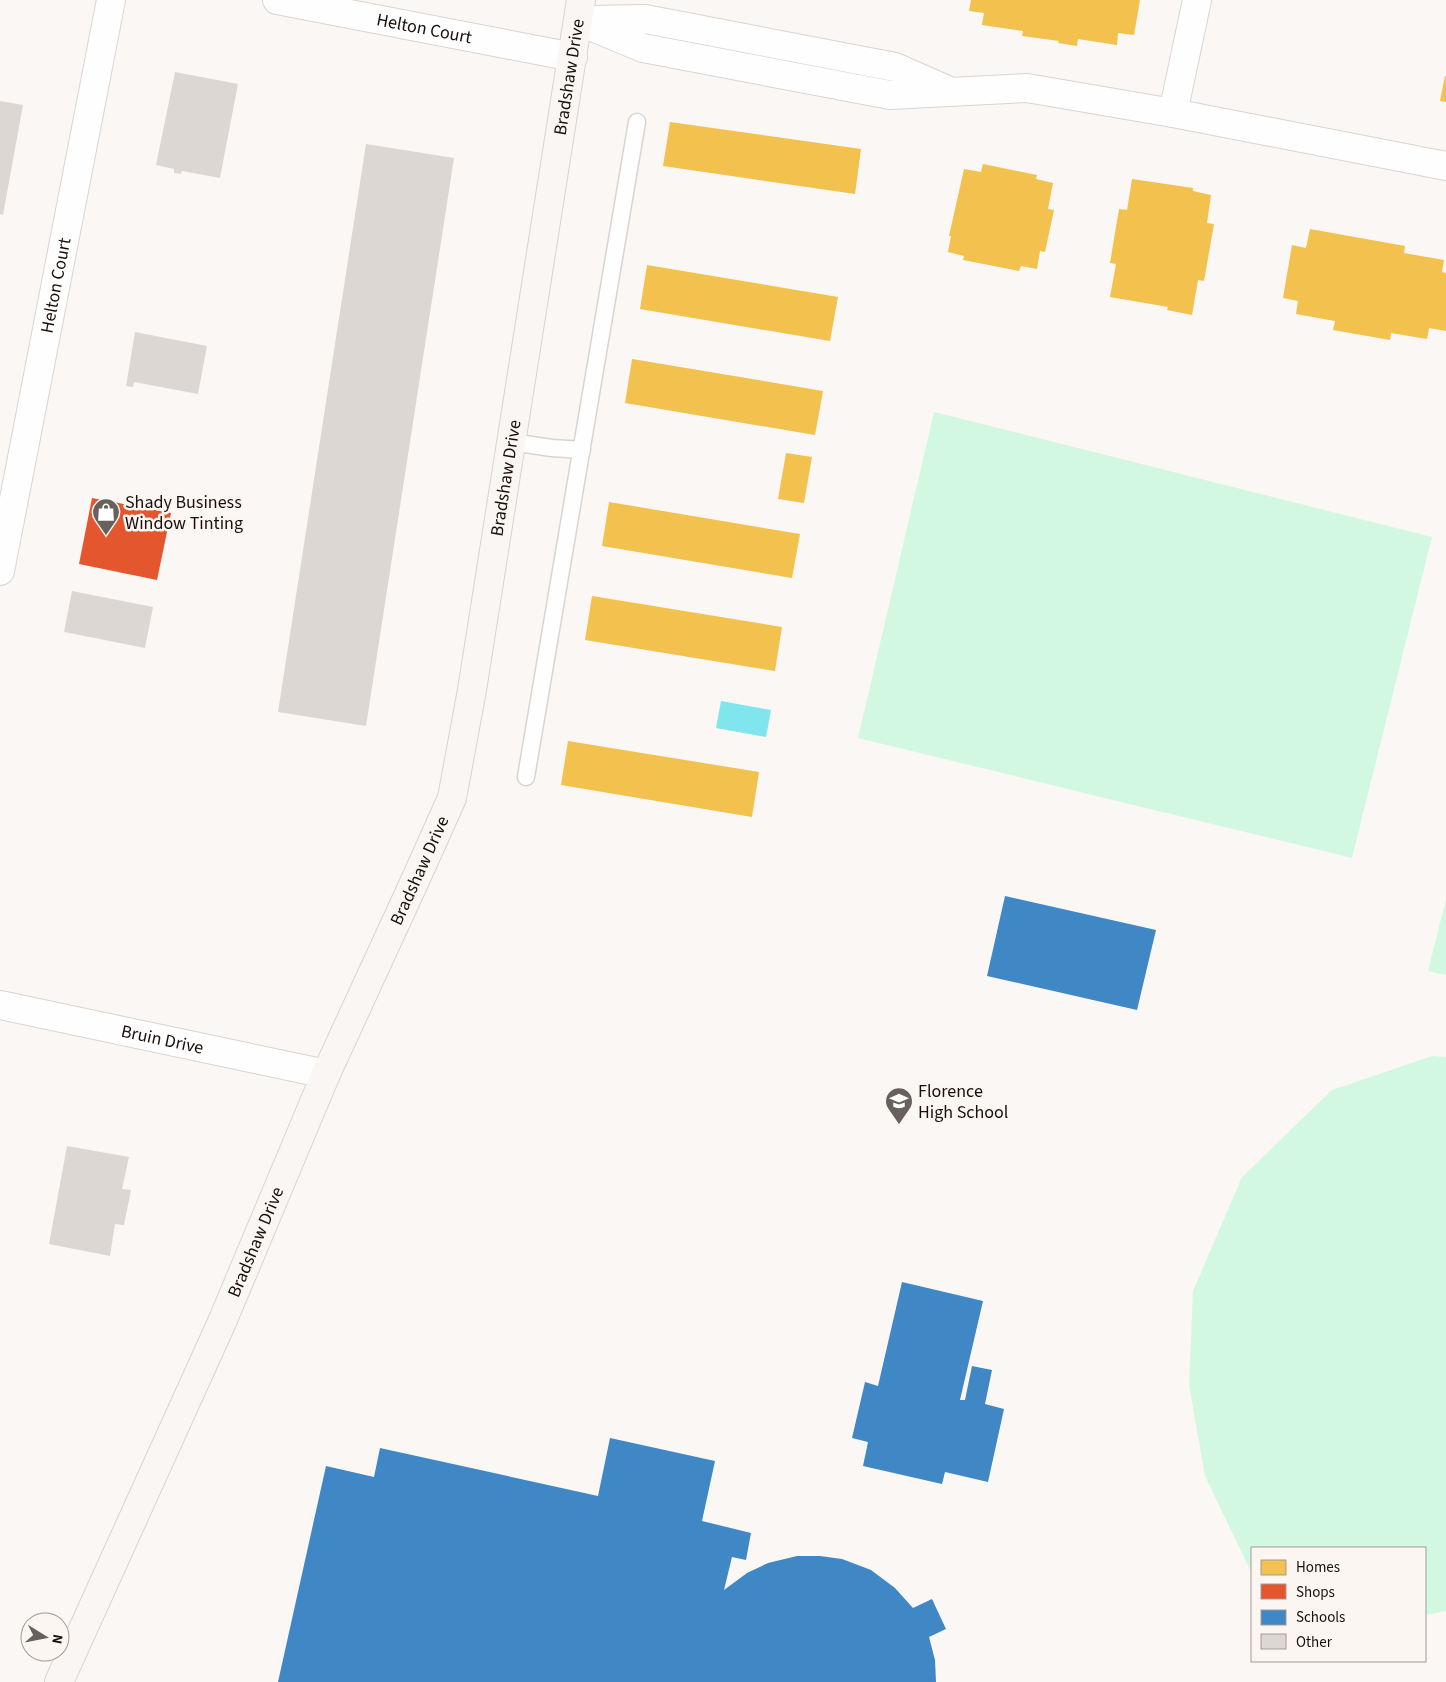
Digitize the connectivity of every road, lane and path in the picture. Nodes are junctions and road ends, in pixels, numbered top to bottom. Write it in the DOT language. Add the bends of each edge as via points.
graph roads {
  1 [pos="111,0"];
  2 [pos="277,0"];
  3 [pos="1196,0"];
  4 [pos="580,10"];
  5 [pos="573,57"];
  6 [pos="1174,113"];
  7 [pos="637,122"];
  8 [pos="1446,166"];
  9 [pos="511,442"];
  10 [pos="582,450"];
  11 [pos="0,571"];
  12 [pos="526,777"];
  13 [pos="0,1005"];
  14 [pos="326,1074"];
  15 [pos="59,1682"];
  1 -- 11 [label="street, Helton Court"];
  2 -- 5 [label="street, Helton Court"];
  3 -- 6 [label="street"];
  4 -- 5 [label="street, Bradshaw Drive"];
  4 -- 6 [label="street" via="645,19 894,67 950,92 1027,88"];
  5 -- 9 [label="street, Bradshaw Drive"];
  6 -- 8 [label="street"];
  7 -- 10 [label="lane"];
  9 -- 10 [label="lane"];
  9 -- 14 [label="street, Bradshaw Drive" via="452,798"];
  10 -- 12 [label="lane"];
  13 -- 14 [label="street, Bruin Drive"];
  14 -- 15 [label="street, Bradshaw Drive" via="222,1322"];
}
